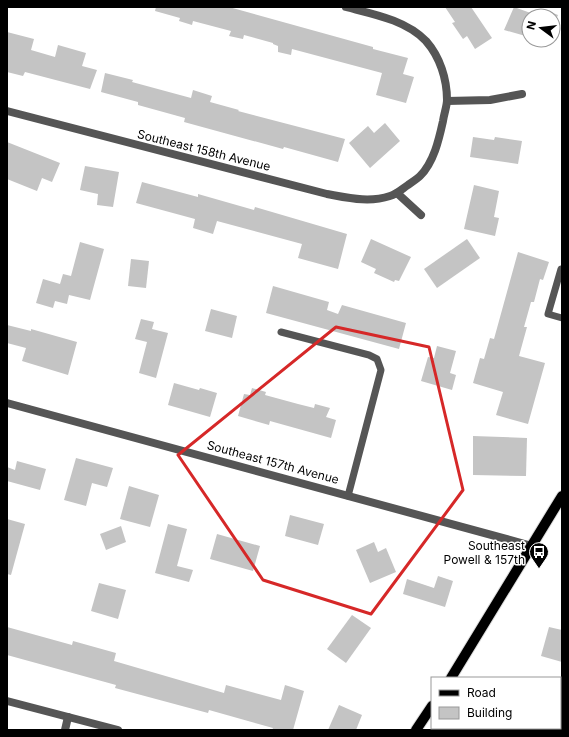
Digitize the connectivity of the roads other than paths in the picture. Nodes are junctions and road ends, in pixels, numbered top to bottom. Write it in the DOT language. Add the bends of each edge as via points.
graph roads {
  1 [pos="346,7"];
  2 [pos="522,94"];
  3 [pos="447,101"];
  4 [pos="7,111"];
  5 [pos="397,193"];
  6 [pos="421,215"];
  7 [pos="561,269"];
  8 [pos="562,318"];
  9 [pos="281,332"];
  10 [pos="7,403"];
  11 [pos="348,496"];
  12 [pos="562,496"];
  13 [pos="532,546"];
  14 [pos="451,677"];
  15 [pos="7,701"];
  16 [pos="431,708"];
  17 [pos="68,717"];
  18 [pos="65,730"];
  19 [pos="118,730"];
  20 [pos="416,730"];
  1 -- 3 [label="street, Southeast 158th Avenue" via="390,19 411,29 426,41 443,71"];
  2 -- 3 [label="street" via="490,100"];
  3 -- 5 [label="street, Southeast 158th Avenue" via="432,159 420,176"];
  4 -- 5 [label="street, Southeast 158th Avenue" via="327,194 357,200 374,200"];
  5 -- 6 [label="street"];
  7 -- 8 [label="lane" via="548,314"];
  9 -- 11 [label="lane" via="377,359 381,370"];
  10 -- 11 [label="street, Southeast 157th Avenue"];
  11 -- 13 [label="street, Southeast 157th Avenue"];
  12 -- 13 [label="main road"];
  13 -- 14 [label="main road"];
  15 -- 17 [label="street"];
  16 -- 20 [label="main road"];
  17 -- 18 [label="street"];
  17 -- 19 [label="street"];
}
